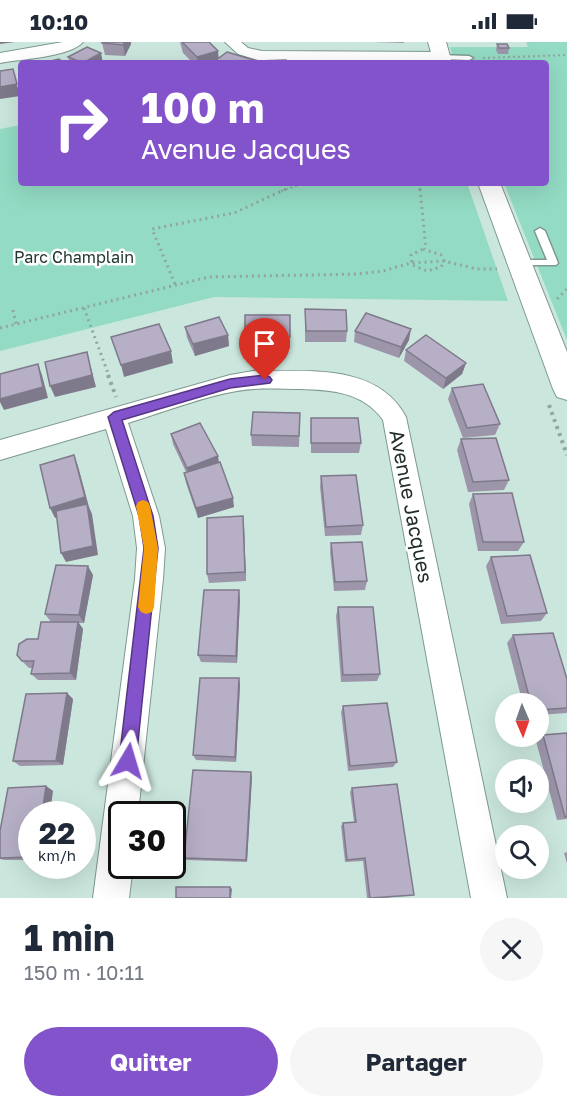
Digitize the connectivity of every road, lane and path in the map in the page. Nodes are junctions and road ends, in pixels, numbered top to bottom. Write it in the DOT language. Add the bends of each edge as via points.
graph roads {
  1 [pos="76,42"];
  2 [pos="232,42"];
  3 [pos="440,54"];
  4 [pos="567,56"];
  5 [pos="0,58"];
  6 [pos="469,58"];
  7 [pos="298,186"];
  8 [pos="419,186"];
  9 [pos="490,186"];
  10 [pos="540,231"];
  11 [pos="426,249"];
  12 [pos="444,261"];
  13 [pos="411,263"];
  14 [pos="510,266"];
  15 [pos="175,284"];
  16 [pos="84,308"];
  17 [pos="13,310"];
  18 [pos="16,324"];
  19 [pos="0,328"];
  20 [pos="567,389"];
  21 [pos="116,411"];
  22 [pos="0,450"];
  23 [pos="111,898"];
  24 [pos="489,898"];
  1 -- 5 [label="street"];
  2 -- 3 [label="street" via="243,51 261,56"];
  3 -- 6 [label="lane"];
  4 -- 6 [label="path"];
  7 -- 15 [label="path" via="227,215 152,229"];
  8 -- 11 [label="path"];
  9 -- 14 [label="street"];
  10 -- 14 [label="lane" via="553,263"];
  11 -- 12 [label="path" via="438,253"];
  11 -- 13 [label="path" via="413,253"];
  12 -- 13 [label="path"];
  12 -- 13 [label="path" via="439,269 430,272"];
  12 -- 14 [label="path" via="477,269"];
  13 -- 15 [label="path" via="358,274 222,276"];
  14 -- 20 [label="street"];
  15 -- 16 [label="path"];
  16 -- 18 [label="path"];
  16 -- 21 [label="path"];
  17 -- 18 [label="path"];
  18 -- 19 [label="path"];
  21 -- 22 [label="street, Avenue Jacques"];
  21 -- 23 [label="street" via="146,516 151,548"];
  21 -- 24 [label="street, Avenue Jacques" via="253,380 344,383 375,396 390,409 400,442"];
}
